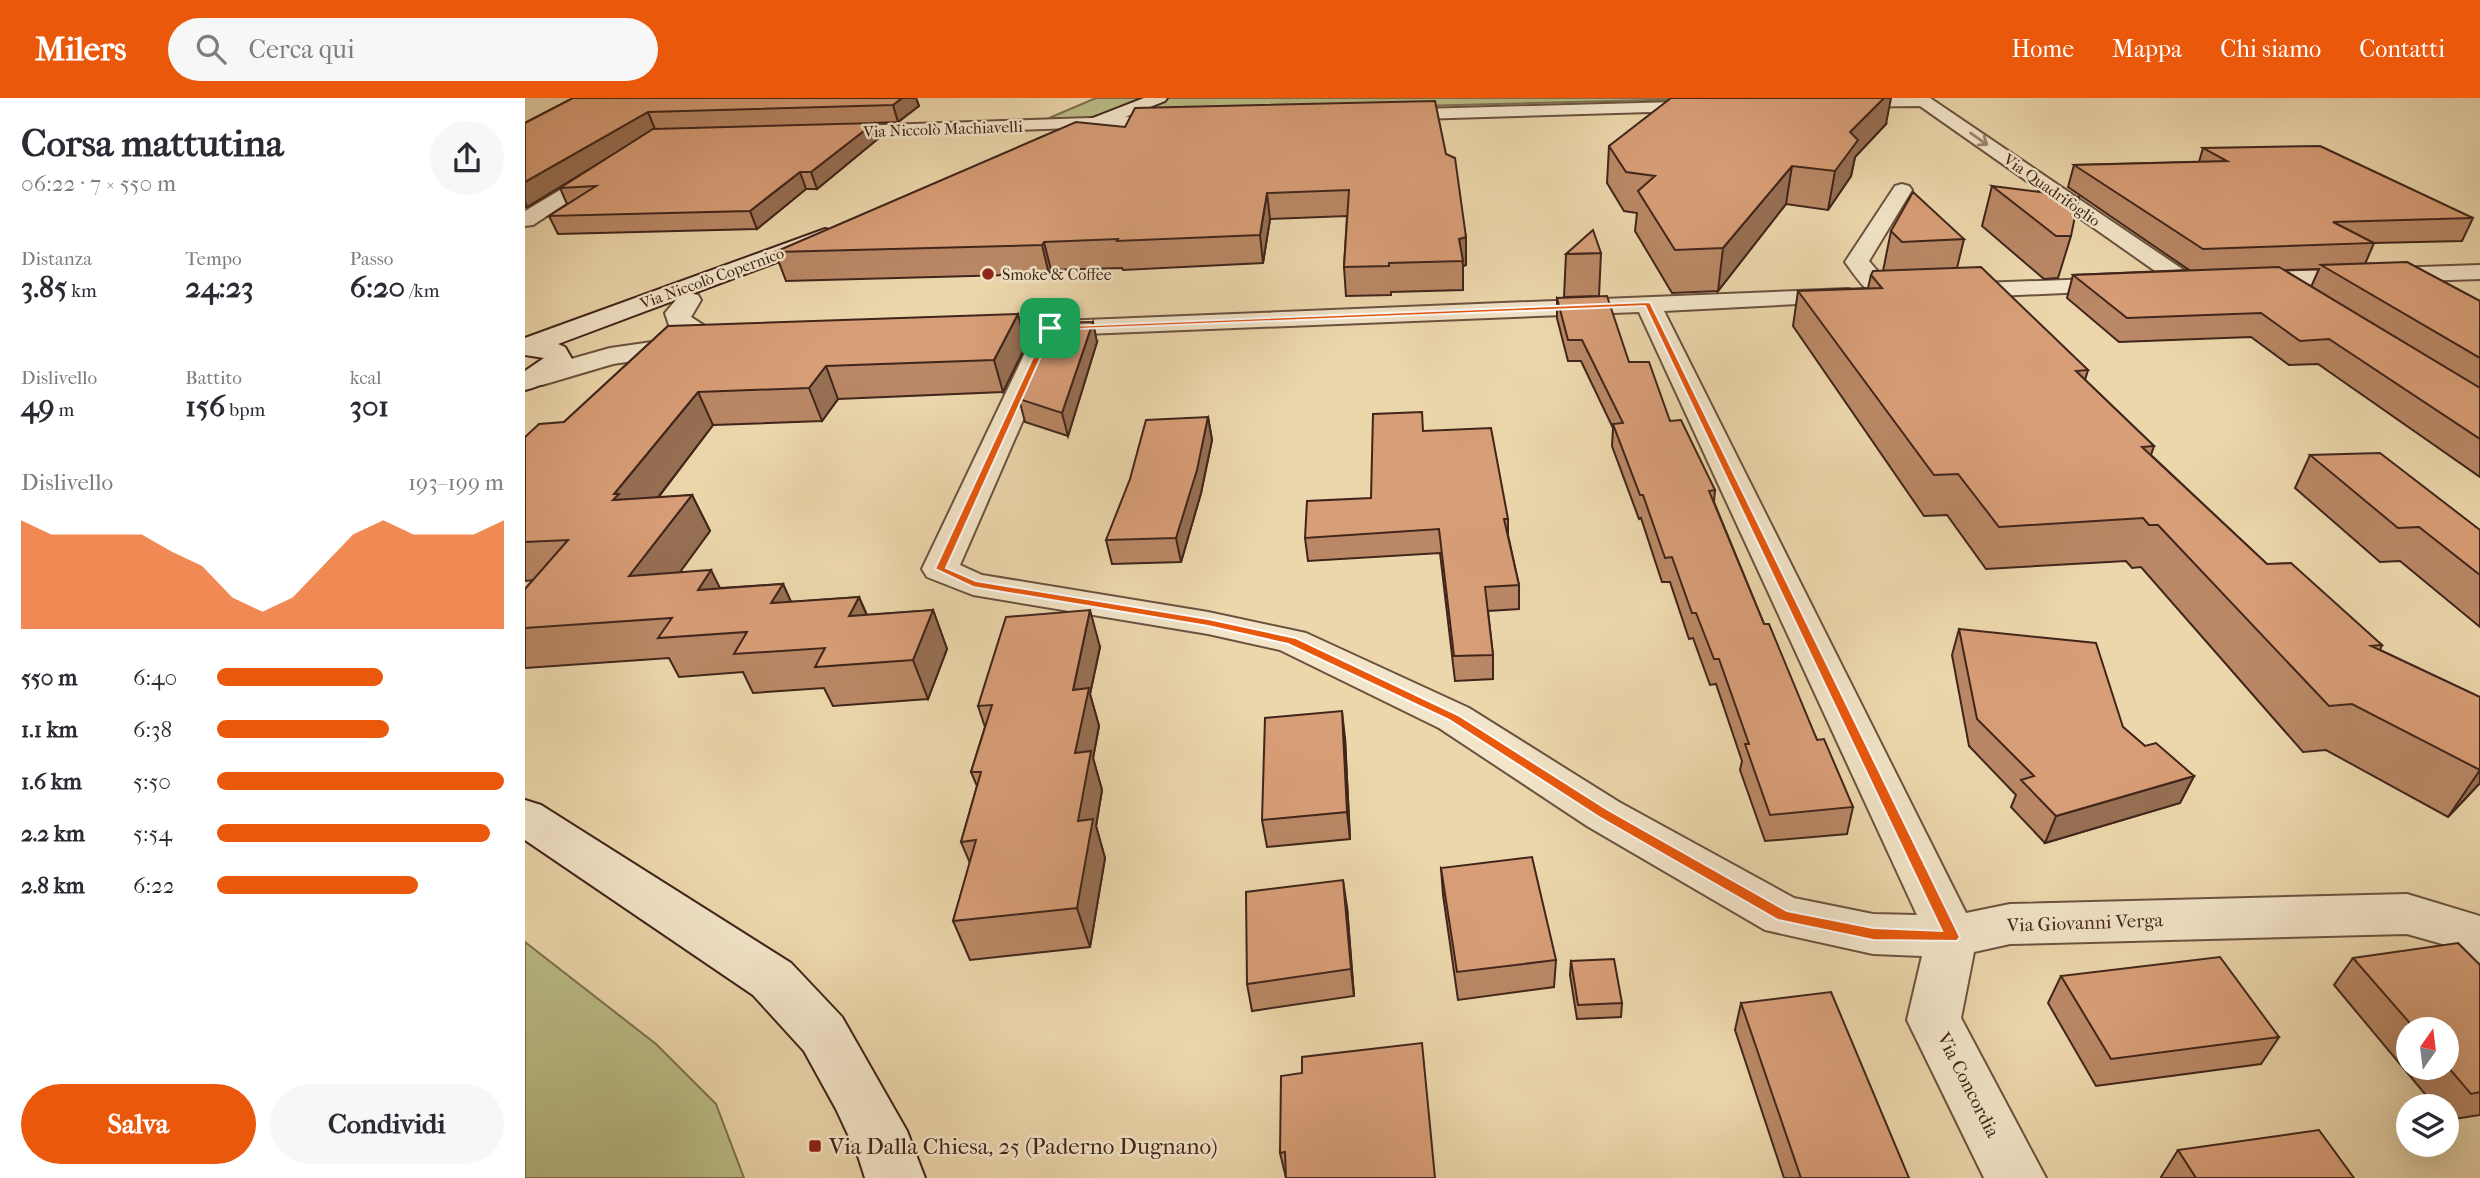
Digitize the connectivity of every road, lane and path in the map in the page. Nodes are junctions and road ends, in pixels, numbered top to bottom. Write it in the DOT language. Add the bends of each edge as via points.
graph roads {
  1 [pos="1145,98"];
  2 [pos="1159,98"];
  3 [pos="1921,99"];
  4 [pos="1826,103"];
  5 [pos="1729,106"];
  6 [pos="1373,115"];
  7 [pos="1197,120"];
  8 [pos="1092,124"];
  9 [pos="799,133"];
  10 [pos="1027,154"];
  11 [pos="626,156"];
  12 [pos="1902,190"];
  13 [pos="525,220"];
  14 [pos="2480,272"];
  15 [pos="2272,278"];
  16 [pos="2206,281"];
  17 [pos="1935,292"];
  18 [pos="689,300"];
  19 [pos="2307,300"];
  20 [pos="1647,304"];
  21 [pos="1050,328"];
  22 [pos="947,332"];
  23 [pos="737,338"];
  24 [pos="525,347"];
  25 [pos="557,354"];
  26 [pos="529,380"];
  27 [pos="525,817"];
  28 [pos="1952,937"];
  29 [pos="2480,942"];
  30 [pos="895,1178"];
  31 [pos="2016,1178"];
  1 -- 8 [label="street"];
  2 -- 8 [label="street"];
  3 -- 4 [label="street"];
  3 -- 16 [label="street, Via Quadrifoglio, one-way"];
  5 -- 6 [label="street"];
  7 -- 8 [label="street, Via Niccolò Machiavelli"];
  8 -- 9 [label="street, Via Niccolò Machiavelli"];
  8 -- 10 [label="street"];
  11 -- 13 [label="street"];
  12 -- 20 [label="street" via="1857,262 1897,294"];
  14 -- 15 [label="street"];
  15 -- 16 [label="street"];
  15 -- 19 [label="street"];
  16 -- 17 [label="street"];
  18 -- 23 [label="street, Via Niccolò Copernico" via="678,313 678,320 687,328"];
  18 -- 24 [label="street, Via Niccolò Copernico" via="848,231"];
  18 -- 25 [label="street, Via Niccolò Copernico"];
  20 -- 21 [label="street"];
  20 -- 28 [label="street"];
  21 -- 22 [label="street"];
  21 -- 28 [label="street, Via Giovanni Verga" via="940,569 973,584 1292,641 1454,718 1604,814 1783,916 1873,934"];
  23 -- 25 [label="street" via="656,338"];
  23 -- 26 [label="street" via="631,352"];
  24 -- 25 [label="street" via="546,348"];
  25 -- 26 [label="street" via="553,367"];
  27 -- 30 [label="street" via="772,979 823,1034 886,1151"];
  28 -- 29 [label="street, Via Giovanni Verga" via="2010,924 2407,914 2462,930"];
  28 -- 31 [label="street, Via Concordia" via="1934,1020"];
}
